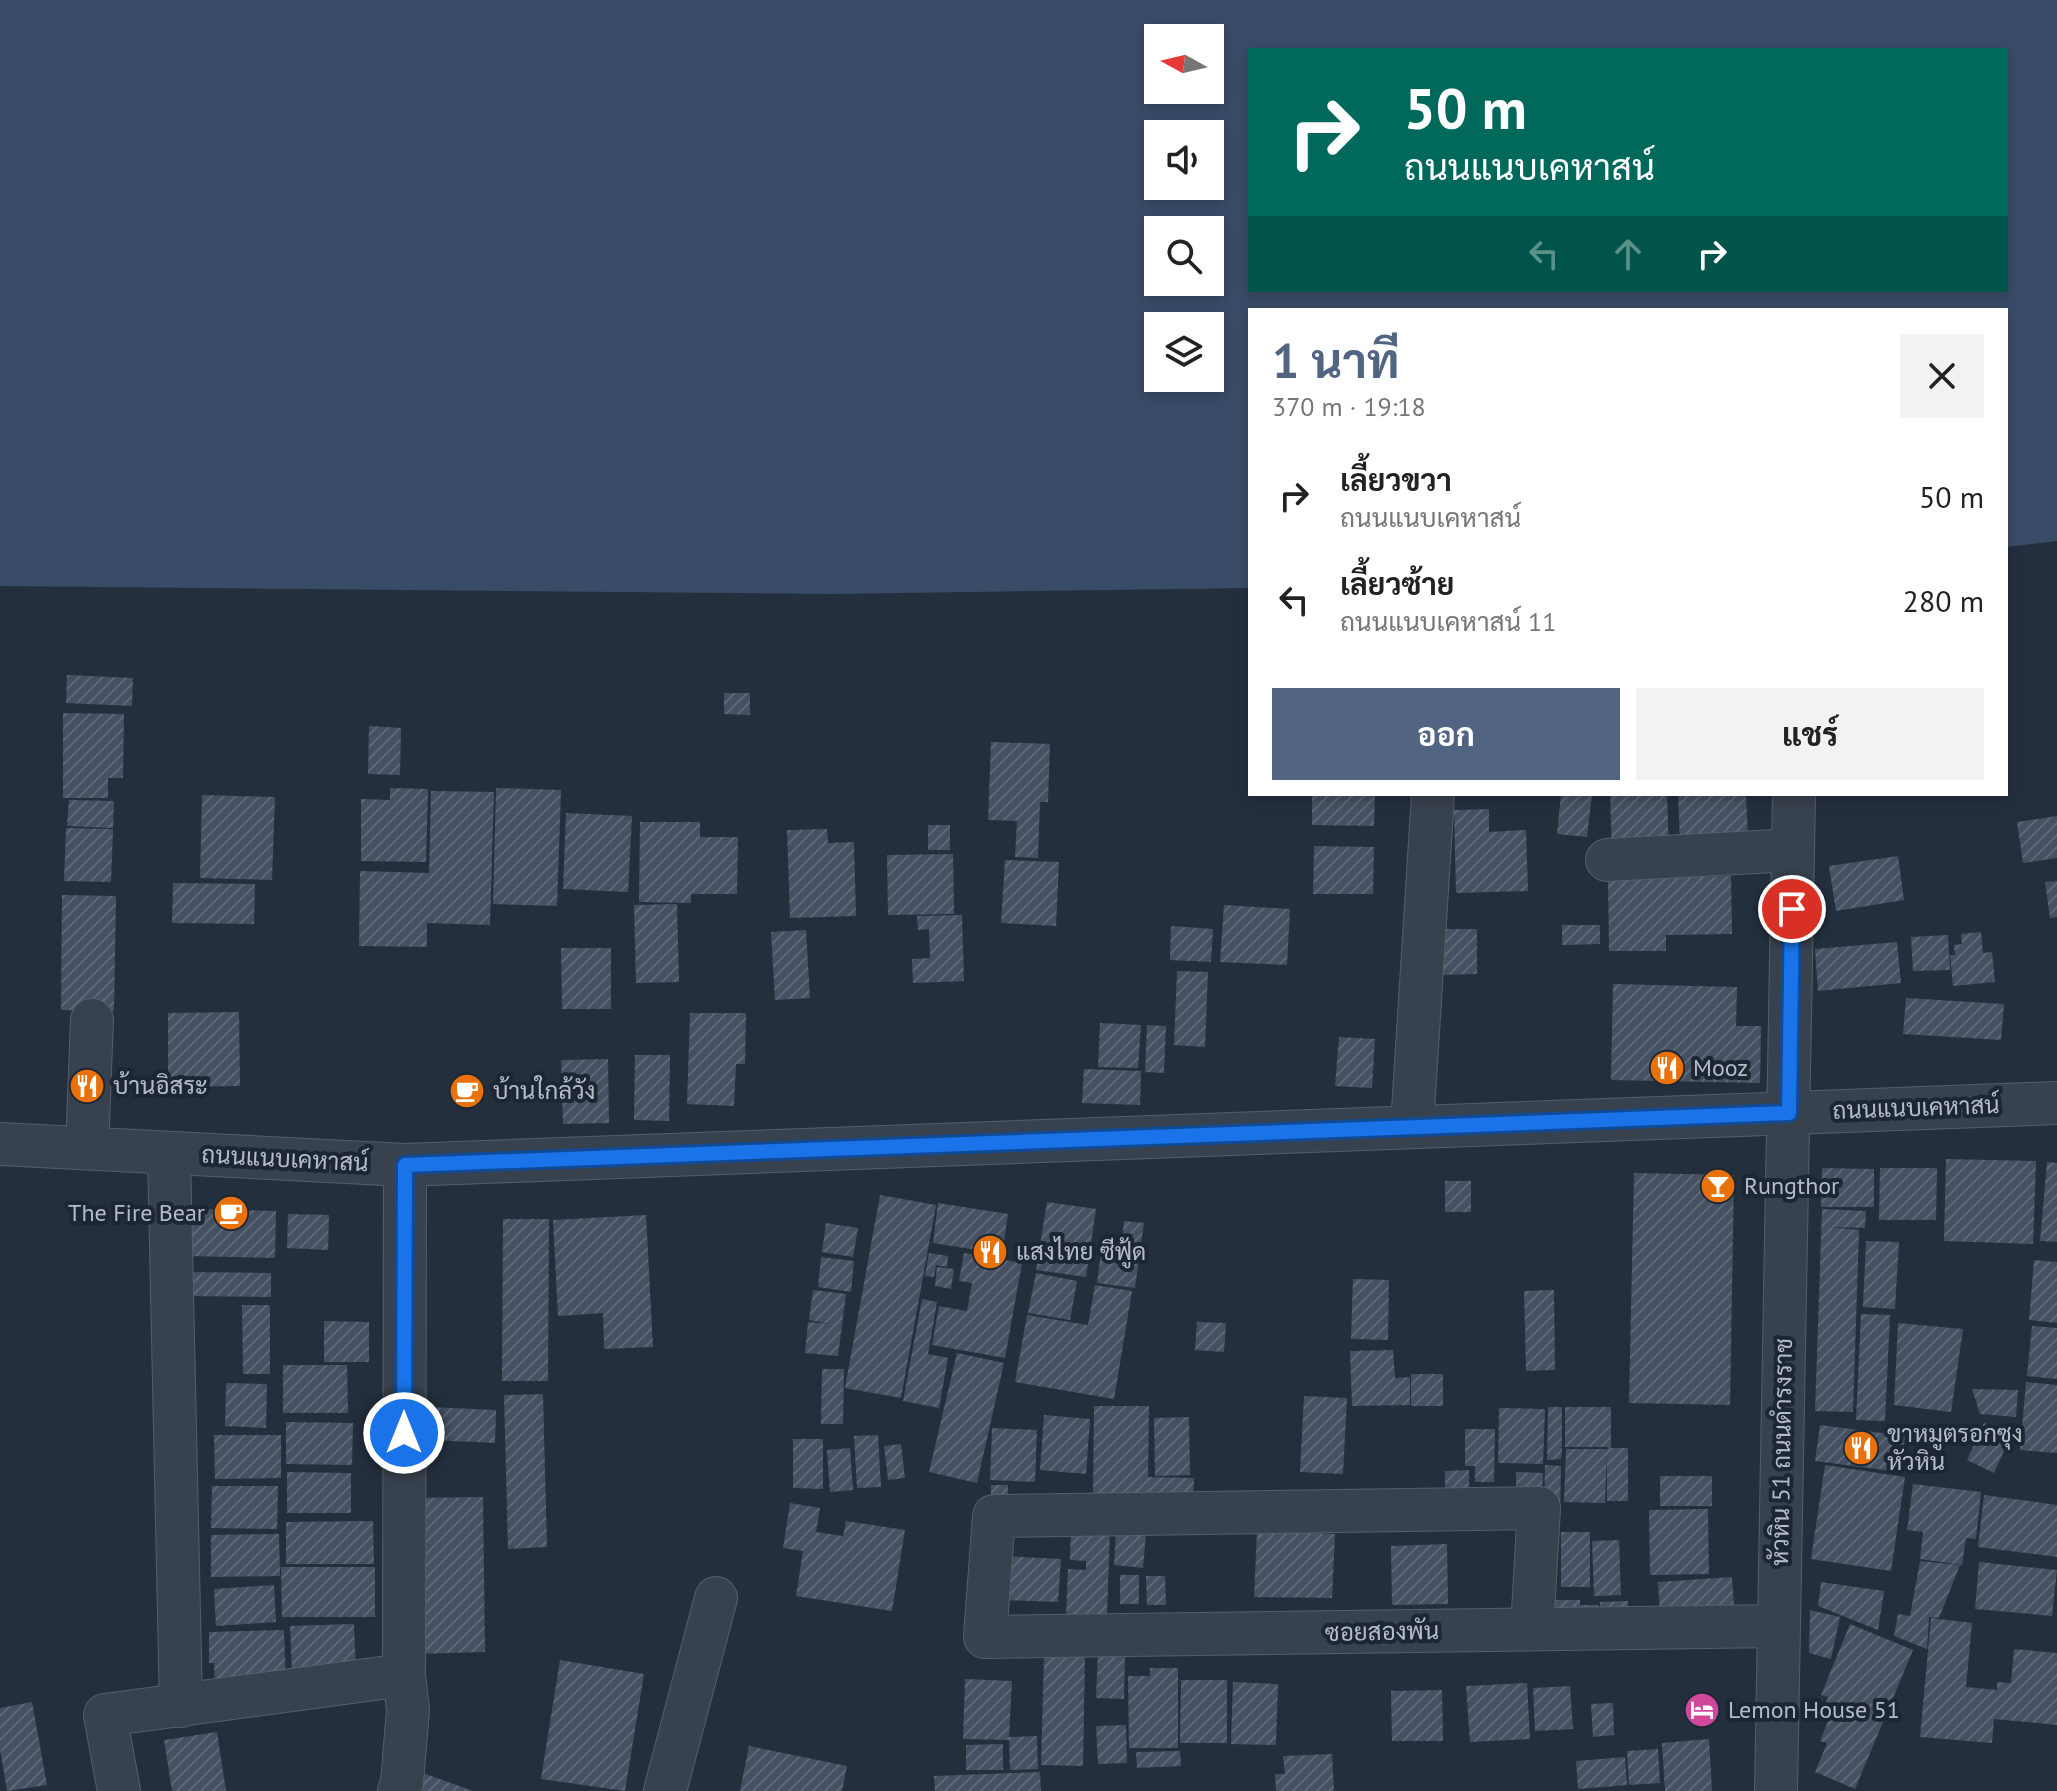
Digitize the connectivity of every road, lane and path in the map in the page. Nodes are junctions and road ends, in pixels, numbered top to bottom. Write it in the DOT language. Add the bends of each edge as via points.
graph roads {
  1 [pos="1433,796"];
  2 [pos="1794,796"];
  3 [pos="1793,850"];
  4 [pos="1607,860"];
  5 [pos="92,1020"];
  6 [pos="2057,1103"];
  7 [pos="1789,1113"];
  8 [pos="1412,1127"];
  9 [pos="0,1144"];
  10 [pos="87,1148"];
  11 [pos="169,1153"];
  12 [pos="405,1165"];
  13 [pos="716,1598"];
  14 [pos="1779,1626"];
  15 [pos="1532,1629"];
  16 [pos="404,1675"];
  17 [pos="181,1706"];
  18 [pos="119,1791"];
  19 [pos="399,1791"];
  20 [pos="665,1791"];
  21 [pos="1776,1791"];
  1 -- 8 [label="street"];
  2 -- 3 [label="street, หัวหิน 51 ถนนดำรงราช"];
  3 -- 4 [label="street"];
  3 -- 7 [label="street, หัวหิน 51 ถนนดำรงราช"];
  5 -- 10 [label="street"];
  6 -- 7 [label="street, ถนนแนบเคหาสน์"];
  7 -- 8 [label="street, ถนนแนบเคหาสน์"];
  7 -- 14 [label="street, หัวหิน 51 ถนนดำรงราช"];
  8 -- 12 [label="street, ถนนแนบเคหาสน์"];
  9 -- 10 [label="street, ถนนแนบเคหาสน์"];
  10 -- 11 [label="street, ถนนแนบเคหาสน์"];
  11 -- 12 [label="street, ถนนแนบเคหาสน์"];
  11 -- 17 [label="street"];
  12 -- 16 [label="street"];
  13 -- 20 [label="street"];
  14 -- 15 [label="street, ซอยสองพัน"];
  14 -- 21 [label="street, หัวหิน 51 ถนนดำรงราช"];
  15 -- 15 [label="street, ซอยสองพัน" via="1539,1508 994,1516 985,1637"];
  16 -- 17 [label="street"];
  16 -- 19 [label="street" via="408,1710"];
  17 -- 18 [label="street" via="105,1715"];
}
